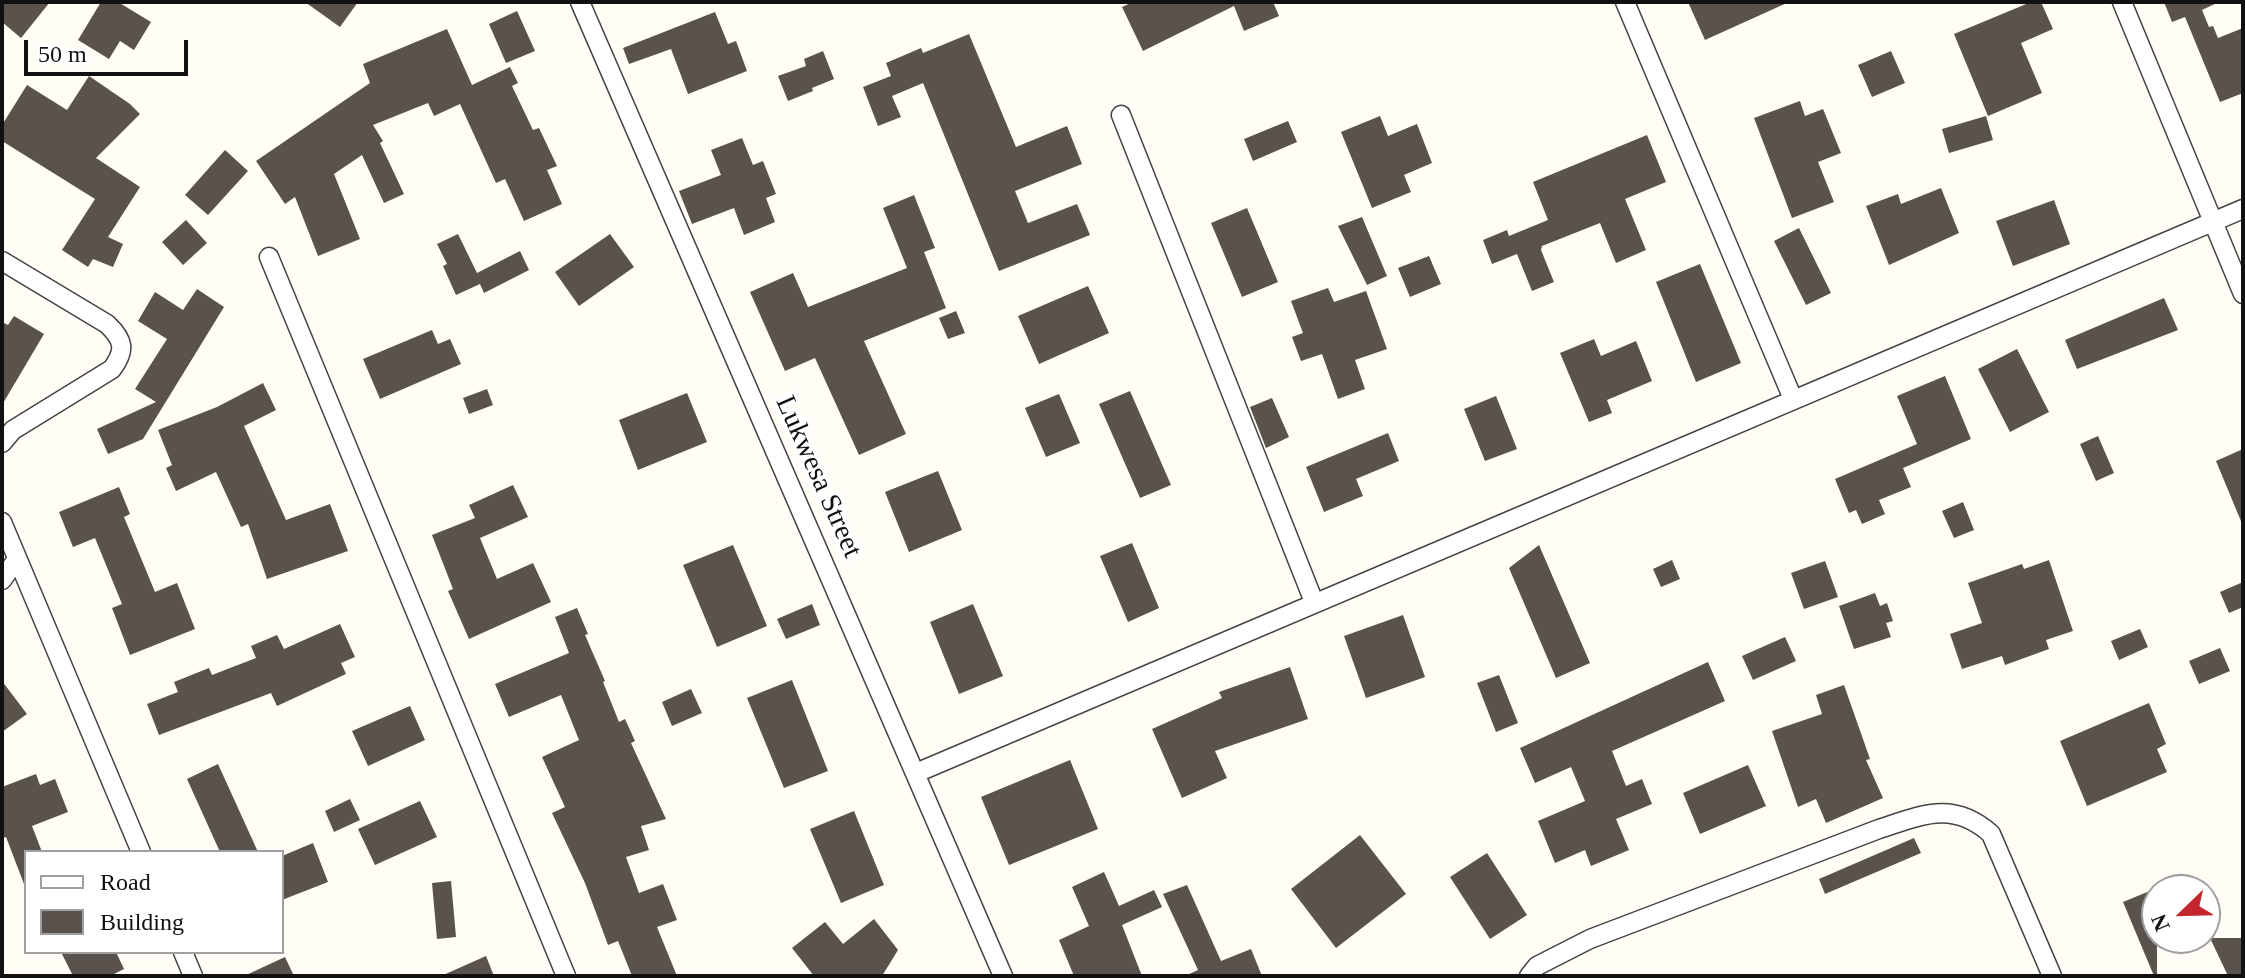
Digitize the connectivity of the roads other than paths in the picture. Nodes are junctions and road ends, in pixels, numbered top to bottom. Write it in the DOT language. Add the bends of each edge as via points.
graph roads {
  1 [pos="580,2"];
  2 [pos="1625,2"];
  3 [pos="2122,2"];
  4 [pos="1121,115"];
  5 [pos="2243,209"];
  6 [pos="2212,222"];
  7 [pos="269,257"];
  8 [pos="2,261"];
  9 [pos="2243,294"];
  10 [pos="1793,399"];
  11 [pos="2,443"];
  12 [pos="2,522"];
  13 [pos="17,559"];
  14 [pos="2,580"];
  15 [pos="1314,602"];
  16 [pos="916,773"];
  17 [pos="140,850"];
  18 [pos="184,954"];
  19 [pos="193,976"];
  20 [pos="566,976"];
  21 [pos="1003,976"];
  22 [pos="1529,976"];
  23 [pos="2052,976"];
  1 -- 16 [label="street, Lukwesa Street"];
  2 -- 10 [label="street"];
  3 -- 6 [label="street"];
  4 -- 15 [label="street"];
  5 -- 6 [label="street"];
  6 -- 9 [label="street"];
  6 -- 10 [label="street"];
  7 -- 20 [label="street"];
  8 -- 11 [label="street" via="107,324 117,333 121,357 112,369 13,430"];
  10 -- 15 [label="street"];
  12 -- 13 [label="street"];
  13 -- 14 [label="street"];
  13 -- 17 [label="street"];
  15 -- 16 [label="street"];
  16 -- 21 [label="street, Lukwesa Street"];
  18 -- 19 [label="street"];
  22 -- 23 [label="street" via="1537,966 1590,939 1879,829 1943,812 1960,815 1991,834"];
}
